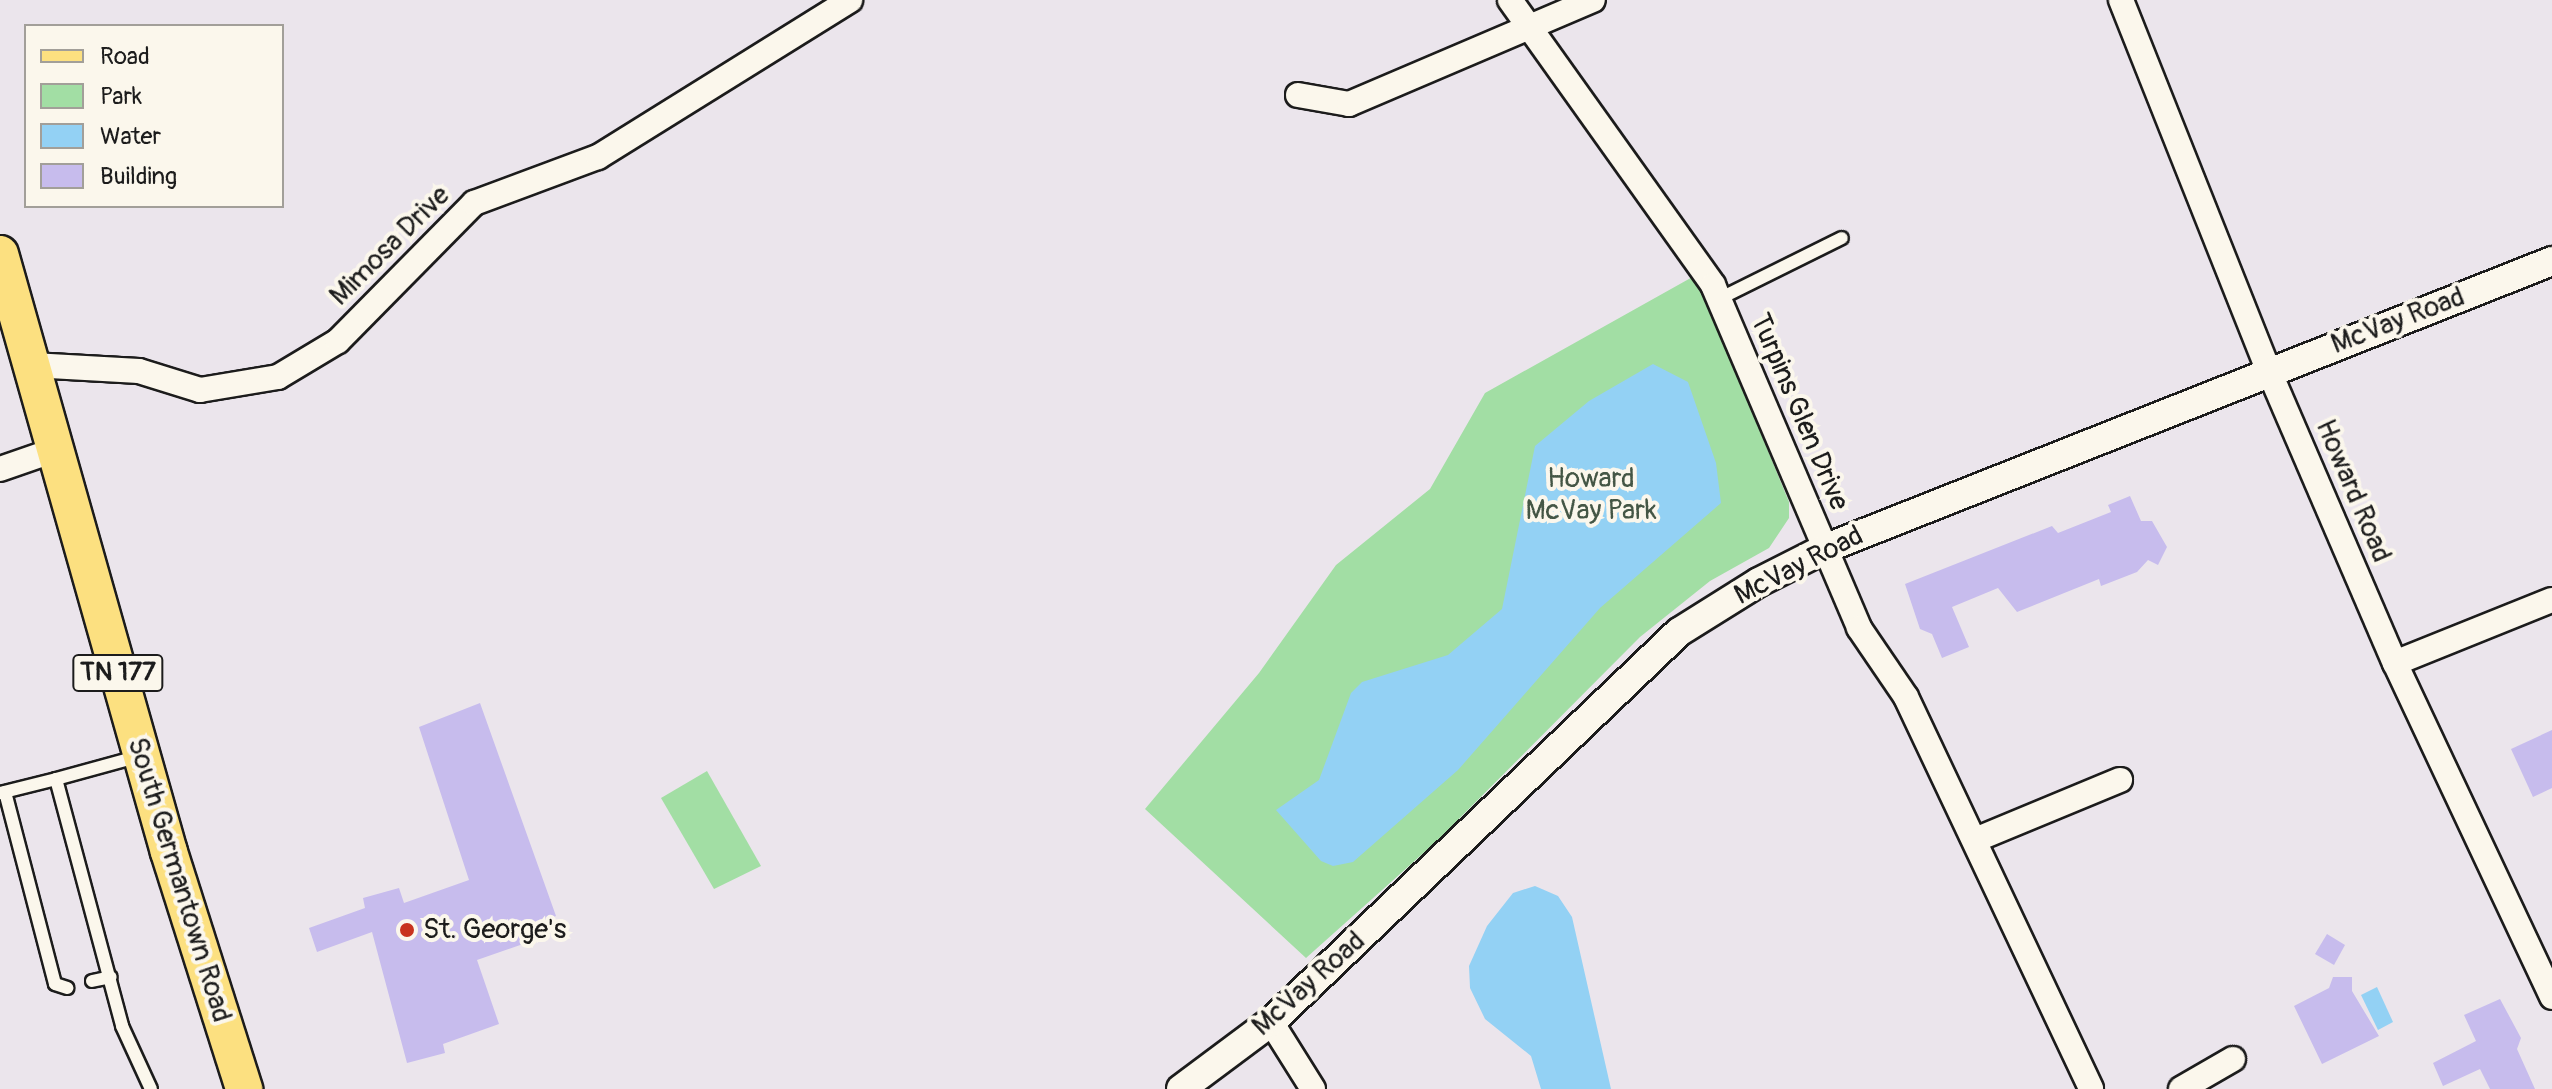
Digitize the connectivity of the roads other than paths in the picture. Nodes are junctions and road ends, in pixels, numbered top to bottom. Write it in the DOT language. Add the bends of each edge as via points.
graph roads {
  1 [pos="850,0"];
  2 [pos="1510,0"];
  3 [pos="1593,0"];
  4 [pos="2121,0"];
  5 [pos="1530,31"];
  6 [pos="1298,95"];
  7 [pos="1842,238"];
  8 [pos="0,254"];
  9 [pos="2552,261"];
  10 [pos="1719,299"];
  11 [pos="32,365"];
  12 [pos="2269,371"];
  13 [pos="55,450"];
  14 [pos="0,469"];
  15 [pos="1824,549"];
  16 [pos="2552,600"];
  17 [pos="2395,663"];
  18 [pos="142,755"];
  19 [pos="56,779"];
  20 [pos="2120,780"];
  21 [pos="2,793"];
  22 [pos="1975,840"];
  23 [pos="111,977"];
  24 [pos="92,981"];
  25 [pos="67,988"];
  26 [pos="2552,997"];
  27 [pos="1271,1022"];
  28 [pos="2233,1059"];
  29 [pos="151,1089"];
  30 [pos="244,1089"];
  31 [pos="1181,1089"];
  32 [pos="1313,1089"];
  33 [pos="2091,1089"];
  34 [pos="2181,1089"];
  1 -- 11 [label="street, Mimosa Drive" via="598,157 474,203 338,341 278,377 200,390 139,371"];
  2 -- 5 [label="street, Turpins Glen Drive"];
  3 -- 5 [label="street"];
  4 -- 12 [label="street, Howard Road"];
  5 -- 6 [label="street" via="1349,104"];
  5 -- 10 [label="street, Turpins Glen Drive" via="1668,216"];
  7 -- 10 [label="lane"];
  8 -- 11 [label="main road, South Germantown Road / TN 177"];
  9 -- 12 [label="street, McVay Road"];
  10 -- 15 [label="street, Turpins Glen Drive"];
  11 -- 13 [label="main road, South Germantown Road / TN 177"];
  12 -- 15 [label="street, McVay Road"];
  12 -- 17 [label="street, Howard Road"];
  13 -- 14 [label="street"];
  13 -- 18 [label="main road, South Germantown Road / TN 177"];
  15 -- 22 [label="street, Turpins Glen Drive" via="1859,628 1906,697"];
  15 -- 27 [label="street, McVay Road" via="1679,632"];
  16 -- 17 [label="street"];
  17 -- 26 [label="street, Howard Road"];
  18 -- 19 [label="lane"];
  18 -- 30 [label="main road, South Germantown Road / TN 177"];
  19 -- 21 [label="lane"];
  19 -- 23 [label="lane"];
  20 -- 22 [label="street"];
  21 -- 25 [label="lane" via="55,984"];
  22 -- 33 [label="street, Turpins Glen Drive"];
  23 -- 24 [label="lane"];
  23 -- 29 [label="lane" via="122,1026"];
  27 -- 31 [label="street, McVay Road"];
  27 -- 32 [label="street"];
  28 -- 34 [label="street"];
}
